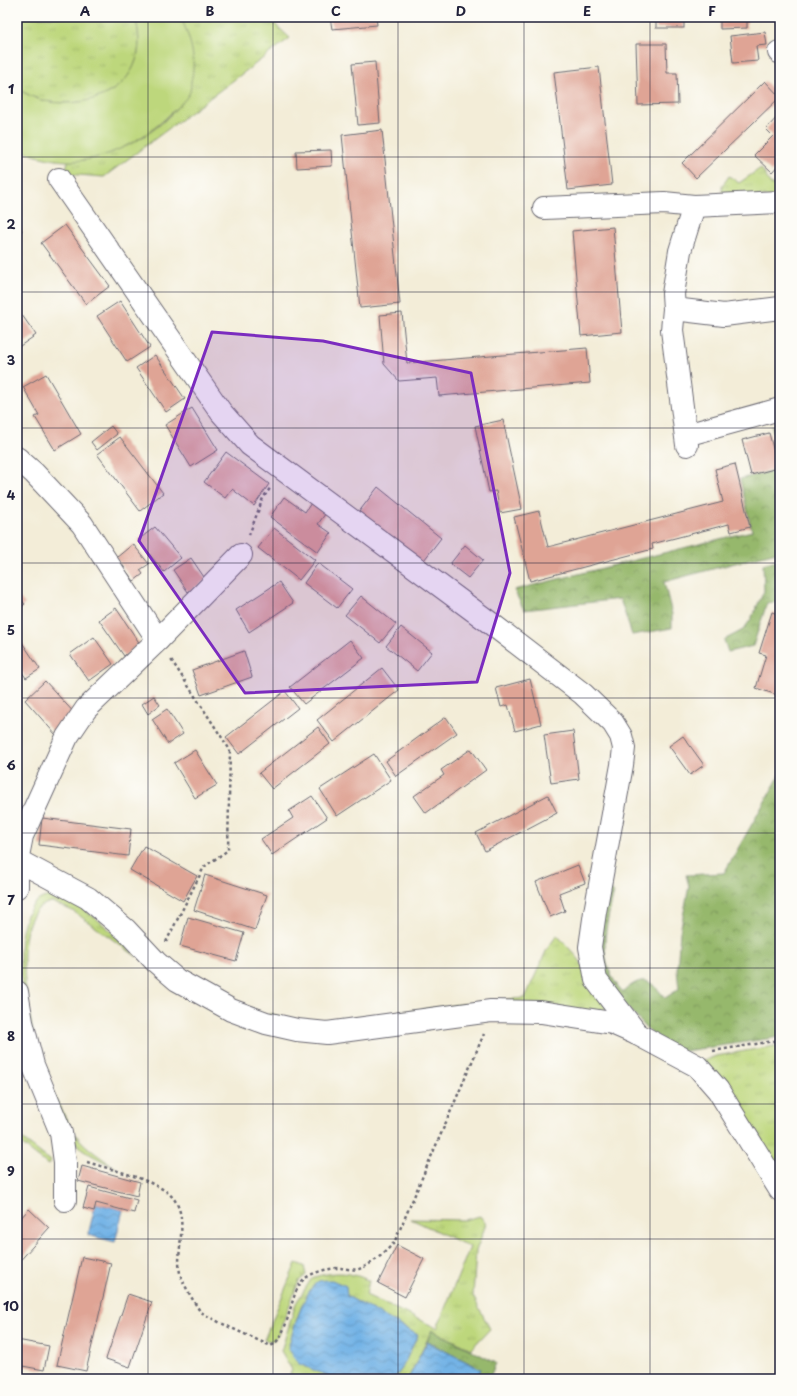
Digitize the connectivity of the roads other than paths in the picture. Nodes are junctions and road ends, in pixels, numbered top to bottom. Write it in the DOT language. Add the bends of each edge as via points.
graph roads {
  1 [pos="59,179"];
  2 [pos="780,202"];
  3 [pos="694,206"];
  4 [pos="544,208"];
  5 [pos="780,308"];
  6 [pos="674,309"];
  7 [pos="780,409"];
  8 [pos="17,458"];
  9 [pos="241,555"];
  10 [pos="158,640"];
  11 [pos="17,861"];
  12 [pos="17,887"];
  13 [pos="17,992"];
  14 [pos="637,1034"];
  15 [pos="780,1190"];
  16 [pos="65,1200"];
  1 -- 14 [label="street" via="221,412 250,445 558,673 613,723 621,736 624,748 590,947 596,980"];
  2 -- 3 [label="street"];
  3 -- 4 [label="street" via="664,203"];
  3 -- 6 [label="street" via="680,252 673,294"];
  5 -- 6 [label="street" via="724,315"];
  6 -- 7 [label="street" via="672,330 686,440"];
  8 -- 10 [label="street" via="82,524"];
  9 -- 10 [label="street"];
  10 -- 11 [label="street" via="86,709 67,737 22,836"];
  11 -- 12 [label="street"];
  11 -- 14 [label="street" via="88,898 126,930 177,980 231,1010 266,1023 327,1033 491,1010 540,1012 585,1018 612,1023"];
  13 -- 16 [label="street" via="33,1065 61,1133 65,1162"];
  14 -- 15 [label="street" via="697,1066 718,1090"];
}
